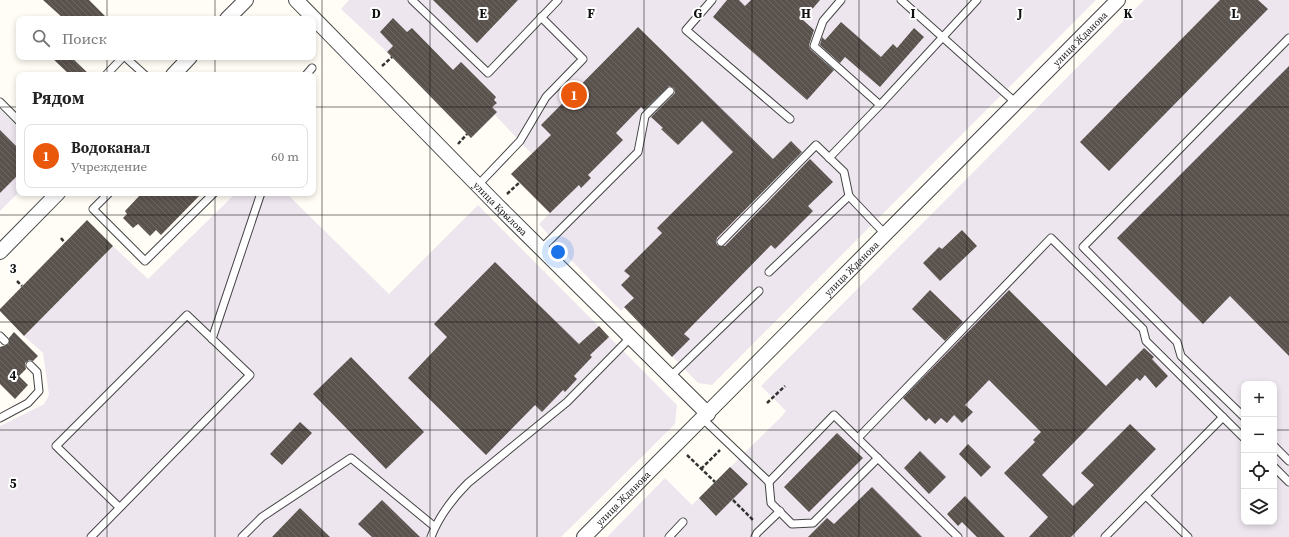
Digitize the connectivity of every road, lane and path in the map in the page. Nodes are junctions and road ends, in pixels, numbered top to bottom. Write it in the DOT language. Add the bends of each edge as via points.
graph roads {
  1 [pos="246,0"];
  2 [pos="296,0"];
  3 [pos="412,0"];
  4 [pos="558,0"];
  5 [pos="712,0"];
  6 [pos="841,0"];
  7 [pos="901,0"];
  8 [pos="977,0"];
  9 [pos="1118,0"];
  10 [pos="230,16"];
  11 [pos="312,16"];
  12 [pos="541,17"];
  13 [pos="316,20"];
  14 [pos="943,38"];
  15 [pos="1289,38"];
  16 [pos="121,60"];
  17 [pos="127,60"];
  18 [pos="187,60"];
  19 [pos="312,68"];
  20 [pos="109,72"];
  21 [pos="141,72"];
  22 [pos="176,72"];
  23 [pos="309,72"];
  24 [pos="670,91"];
  25 [pos="0,102"];
  26 [pos="1016,103"];
  27 [pos="880,105"];
  28 [pos="16,118"];
  29 [pos="790,120"];
  30 [pos="829,158"];
  31 [pos="478,185"];
  32 [pos="55,196"];
  33 [pos="106,196"];
  34 [pos="211,196"];
  35 [pos="259,196"];
  36 [pos="849,196"];
  37 [pos="886,235"];
  38 [pos="61,238"];
  39 [pos="721,242"];
  40 [pos="65,243"];
  41 [pos="541,249"];
  42 [pos="0,252"];
  43 [pos="769,272"];
  44 [pos="16,281"];
  45 [pos="22,286"];
  46 [pos="759,291"];
  47 [pos="212,338"];
  48 [pos="630,338"];
  49 [pos="30,365"];
  50 [pos="670,377"];
  51 [pos="785,386"];
  52 [pos="767,403"];
  53 [pos="1241,414"];
  54 [pos="705,417"];
  55 [pos="1223,417"];
  56 [pos="0,418"];
  57 [pos="1241,435"];
  58 [pos="858,438"];
  59 [pos="727,442"];
  60 [pos="677,445"];
  61 [pos="1277,449"];
  62 [pos="878,458"];
  63 [pos="1289,461"];
  64 [pos="701,469"];
  65 [pos="1277,470"];
  66 [pos="715,482"];
  67 [pos="768,482"];
  68 [pos="1289,482"];
  69 [pos="1146,496"];
  70 [pos="733,500"];
  71 [pos="119,507"];
  72 [pos="780,511"];
  73 [pos="683,522"];
  74 [pos="435,527"];
  75 [pos="761,528"];
  76 [pos="91,537"];
  77 [pos="242,537"];
  78 [pos="431,537"];
  79 [pos="584,537"];
  80 [pos="669,537"];
  81 [pos="755,537"];
  82 [pos="958,537"];
  83 [pos="1105,537"];
  84 [pos="1188,537"];
  1 -- 10 [label="street"];
  2 -- 11 [label="street, улица Крылова"];
  3 -- 12 [label="lane" via="488,73"];
  4 -- 12 [label="lane"];
  5 -- 29 [label="lane" via="686,30"];
  6 -- 27 [label="lane" via="823,21 814,46"];
  7 -- 14 [label="lane"];
  8 -- 14 [label="lane"];
  9 -- 26 [label="street, улица Жданова"];
  12 -- 31 [label="lane" via="583,59 546,97 520,141"];
  13 -- 31 [label="street, улица Крылова"];
  14 -- 26 [label="lane"];
  14 -- 27 [label="lane"];
  15 -- 53 [label="lane" via="1084,247 1177,342 1181,356"];
  16 -- 20 [label="lane"];
  17 -- 21 [label="lane"];
  18 -- 22 [label="street"];
  19 -- 23 [label="lane"];
  24 -- 41 [label="lane" via="645,116 638,152"];
  25 -- 28 [label="lane"];
  26 -- 37 [label="street, улица Жданова"];
  27 -- 30 [label="lane"];
  30 -- 36 [label="lane" via="844,172"];
  30 -- 39 [label="lane" via="816,145"];
  31 -- 41 [label="street, улица Крылова"];
  32 -- 42 [label="street"];
  33 -- 34 [label="lane" via="94,208 145,261"];
  35 -- 47 [label="lane"];
  36 -- 37 [label="lane"];
  36 -- 43 [label="lane"];
  37 -- 54 [label="street, улица Жданова"];
  38 -- 40 [label="path"];
  41 -- 48 [label="street, улица Крылова"];
  44 -- 45 [label="path"];
  46 -- 50 [label="lane"];
  47 -- 71 [label="lane" via="250,375"];
  47 -- 71 [label="lane" via="187,315 56,446"];
  48 -- 50 [label="street, улица Крылова"];
  48 -- 74 [label="lane" via="567,402 468,483 454,498"];
  49 -- 56 [label="lane" via="38,372 39,391 28,403"];
  50 -- 54 [label="street, улица Крылова"];
  51 -- 52 [label="path"];
  54 -- 59 [label="lane"];
  54 -- 60 [label="street, улица Жданова"];
  55 -- 57 [label="lane"];
  55 -- 58 [label="lane" via="1146,341 1143,330 1051,238"];
  55 -- 69 [label="lane"];
  58 -- 62 [label="lane"];
  58 -- 67 [label="lane" via="834,414"];
  59 -- 64 [label="path"];
  59 -- 67 [label="lane"];
  60 -- 64 [label="path"];
  60 -- 79 [label="street, улица Жданова"];
  61 -- 63 [label="lane"];
  62 -- 72 [label="lane" via="813,523 792,524"];
  62 -- 82 [label="lane"];
  64 -- 66 [label="path"];
  65 -- 68 [label="lane"];
  67 -- 72 [label="lane" via="771,503"];
  69 -- 83 [label="lane"];
  69 -- 84 [label="lane"];
  70 -- 75 [label="path"];
  71 -- 76 [label="lane"];
  72 -- 75 [label="lane"];
  73 -- 80 [label="lane"];
  74 -- 77 [label="lane" via="352,458 262,517"];
  74 -- 78 [label="lane"];
  75 -- 81 [label="lane"];
}
